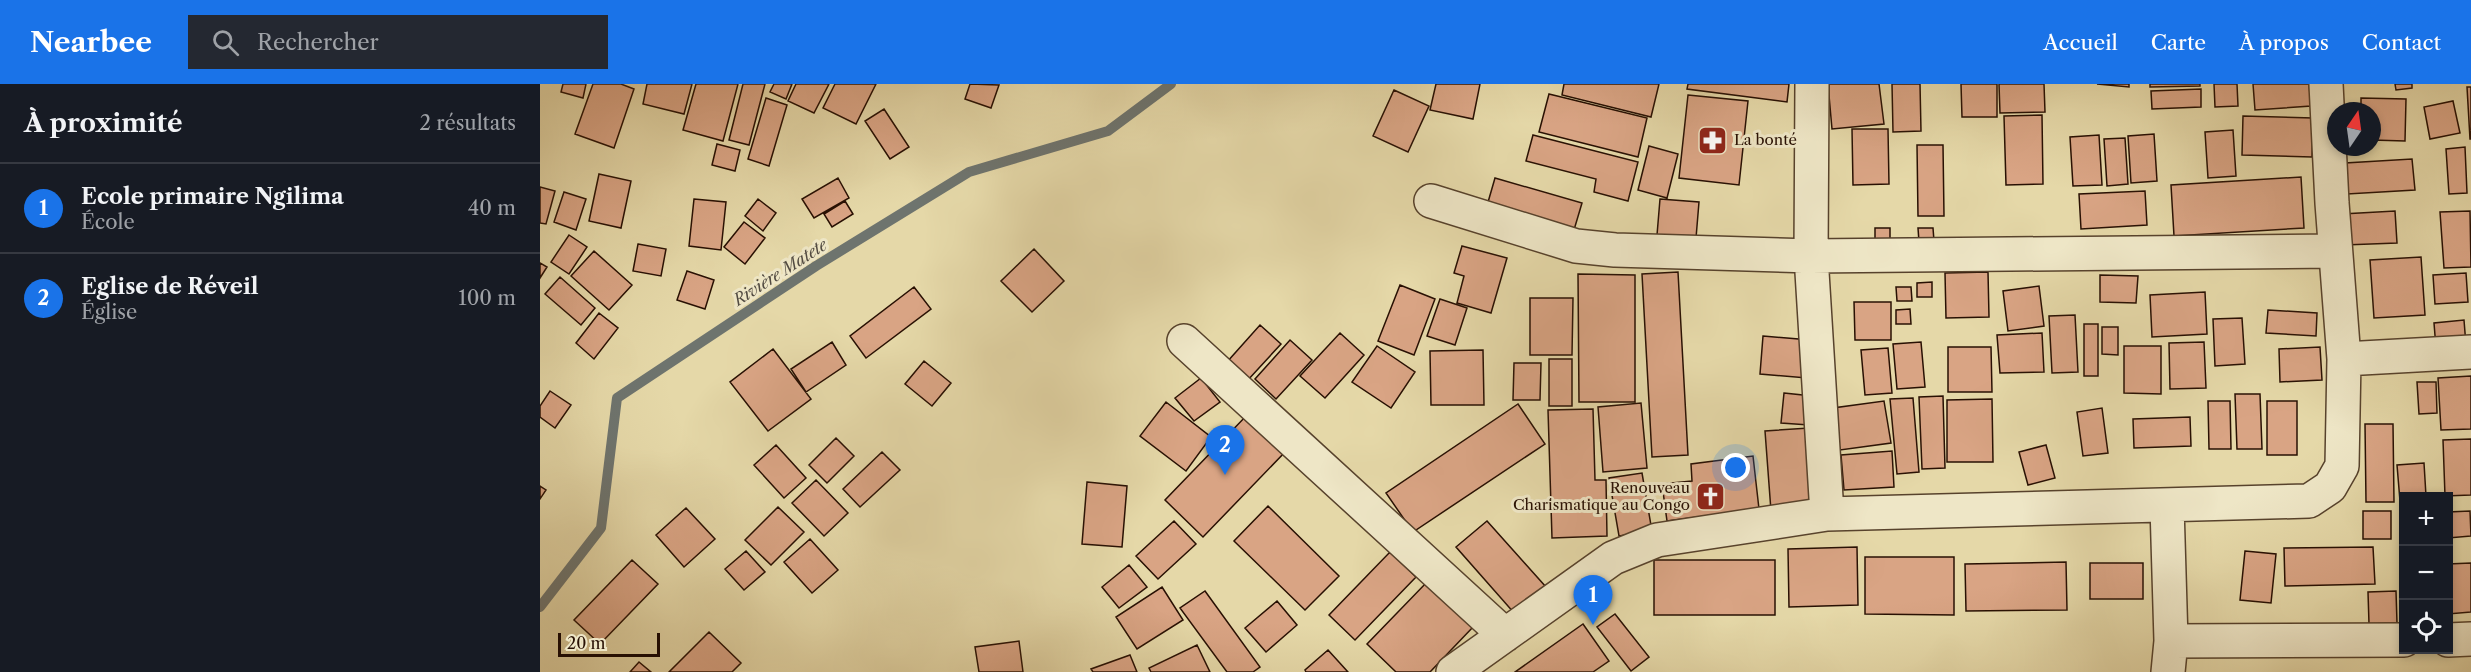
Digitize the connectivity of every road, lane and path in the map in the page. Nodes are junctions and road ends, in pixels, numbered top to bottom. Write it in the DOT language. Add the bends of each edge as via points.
graph roads {
  1 [pos="1812,84"];
  2 [pos="2326,84"];
  3 [pos="1431,201"];
  4 [pos="2335,251"];
  5 [pos="1811,256"];
  6 [pos="1184,341"];
  7 [pos="2471,352"];
  8 [pos="2344,359"];
  9 [pos="2167,506"];
  10 [pos="1827,514"];
  11 [pos="1504,635"];
  12 [pos="2471,639"];
  13 [pos="2399,640"];
  14 [pos="2453,640"];
  15 [pos="2170,657"];
  16 [pos="1453,672"];
  1 -- 5 [label="street"];
  2 -- 4 [label="street"];
  3 -- 5 [label="street" via="1576,246"];
  4 -- 5 [label="street"];
  4 -- 8 [label="street"];
  5 -- 10 [label="street"];
  6 -- 11 [label="street"];
  7 -- 8 [label="street"];
  8 -- 9 [label="street" via="2342,466 2330,487 2309,501"];
  9 -- 10 [label="street"];
  9 -- 15 [label="street"];
  10 -- 11 [label="street" via="1657,540 1613,558"];
  11 -- 16 [label="street"];
  12 -- 14 [label="street"];
  13 -- 15 [label="street"];
}
